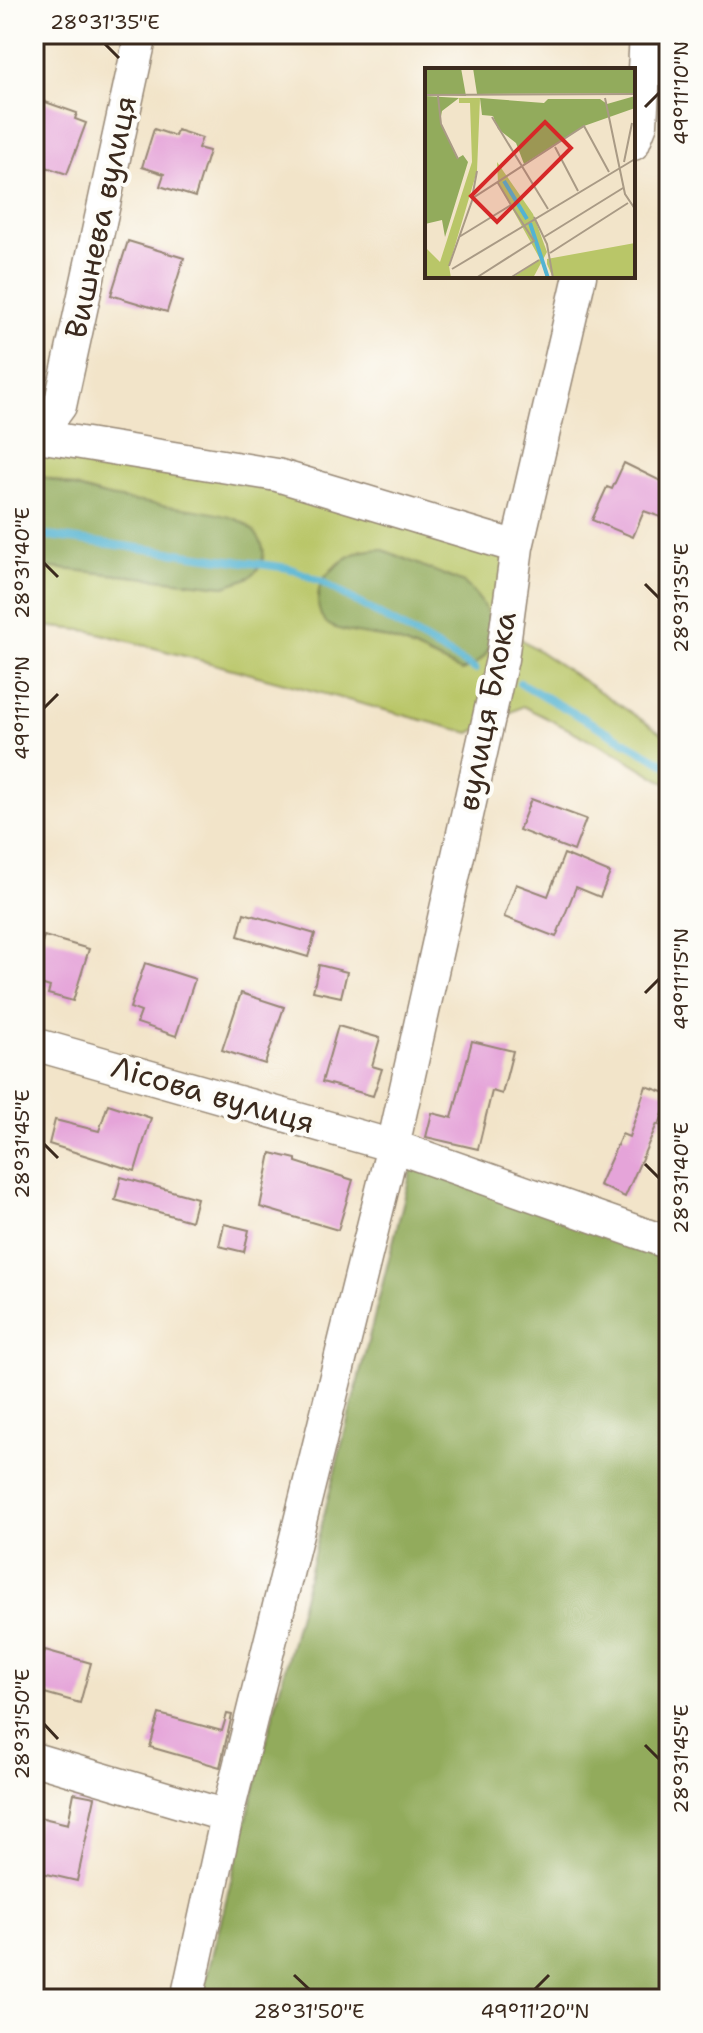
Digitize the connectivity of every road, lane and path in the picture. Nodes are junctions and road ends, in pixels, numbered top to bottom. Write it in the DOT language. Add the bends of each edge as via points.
graph roads {
  1 [pos="141,34"];
  2 [pos="646,34"];
  3 [pos="635,139"];
  4 [pos="580,278"];
  5 [pos="36,436"];
  6 [pos="517,547"];
  7 [pos="34,1044"];
  8 [pos="393,1146"];
  9 [pos="669,1243"];
  10 [pos="34,1759"];
  11 [pos="227,1816"];
  12 [pos="187,1999"];
  1 -- 5 [label="street, Вишнева вулиця" via="60,406"];
  2 -- 3 [label="street" via="641,124"];
  4 -- 6 [label="street, вулиця Блока"];
  5 -- 6 [label="street" via="277,475"];
  6 -- 8 [label="street, вулиця Блока" via="502,659"];
  7 -- 8 [label="street, Лісова вулиця"];
  8 -- 9 [label="street, Лісова вулиця"];
  8 -- 11 [label="street, вулиця Блока"];
  10 -- 11 [label="street"];
  11 -- 12 [label="street, вулиця Блока"];
}
